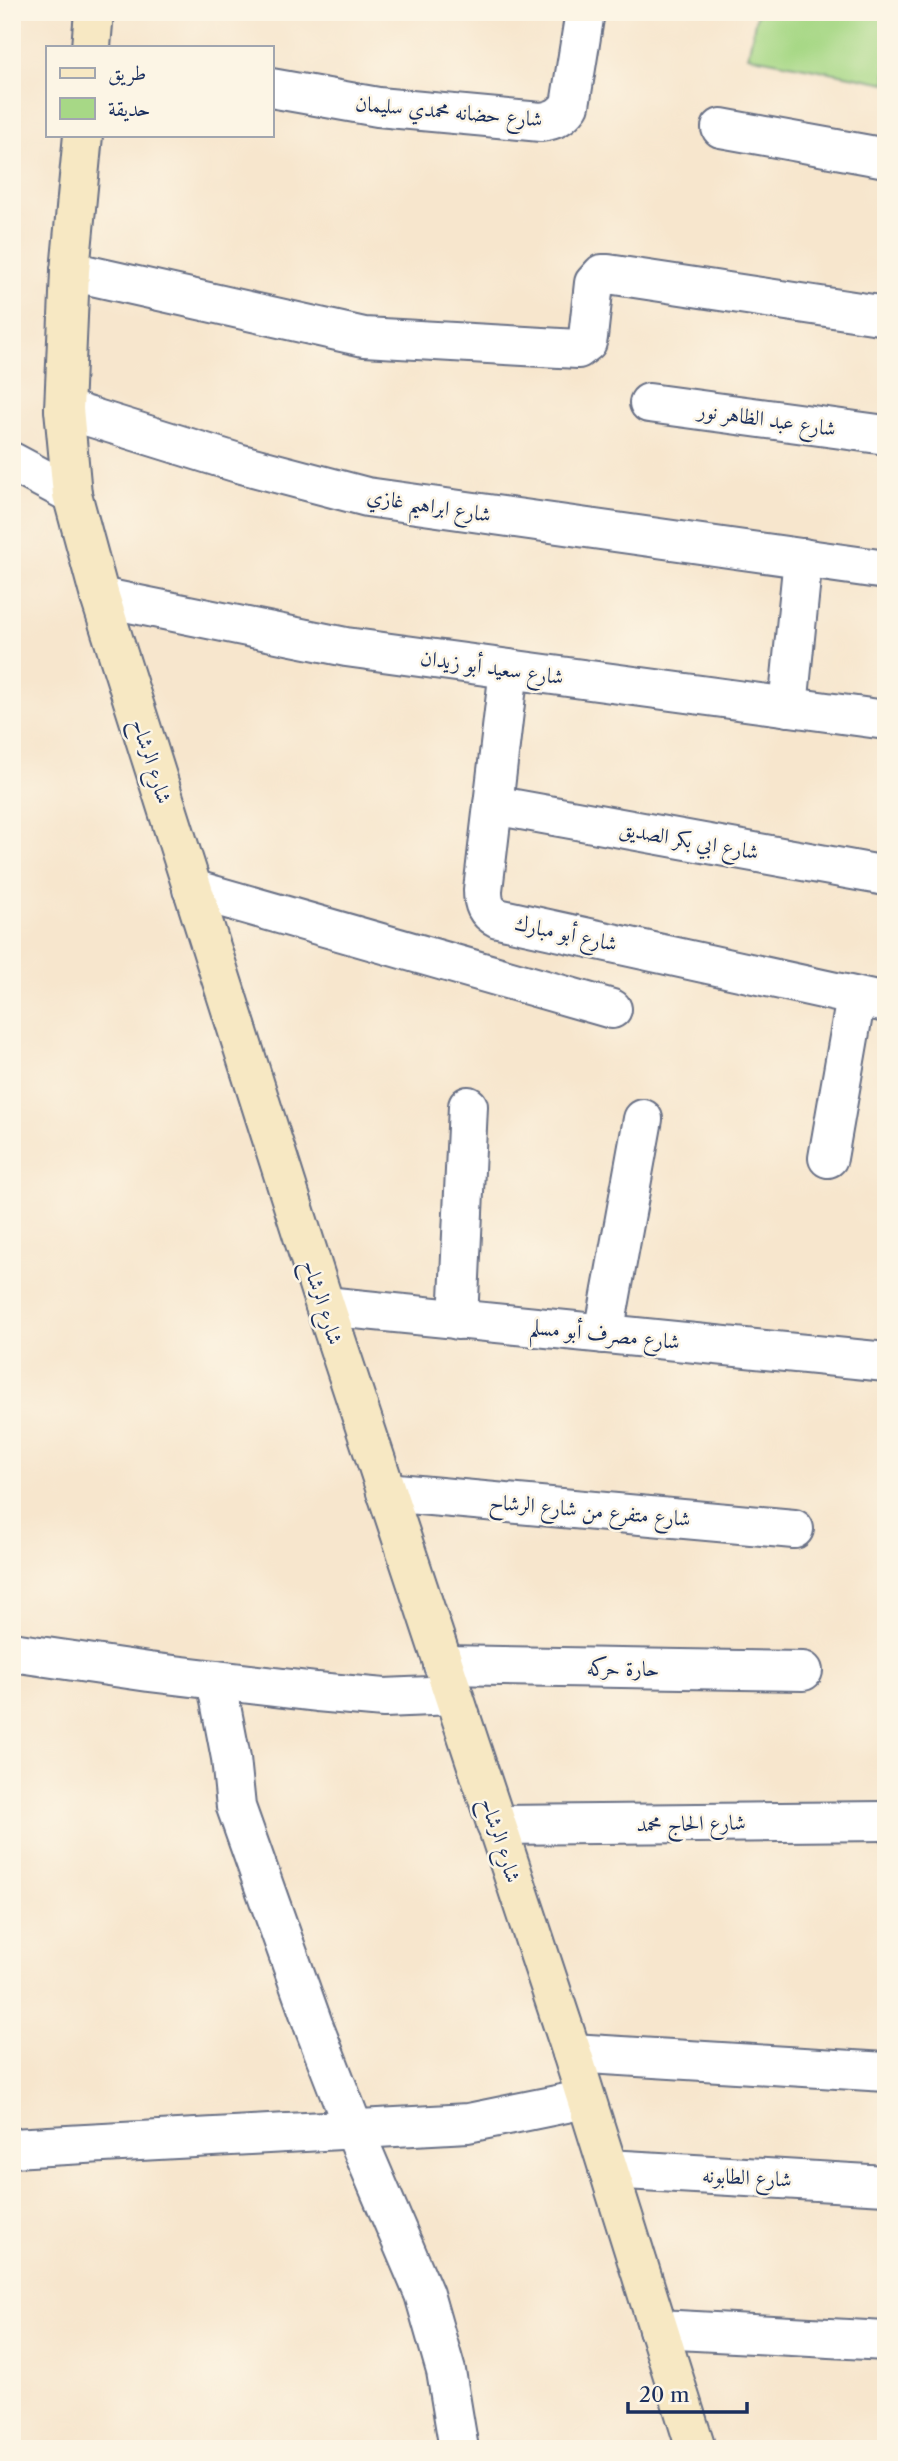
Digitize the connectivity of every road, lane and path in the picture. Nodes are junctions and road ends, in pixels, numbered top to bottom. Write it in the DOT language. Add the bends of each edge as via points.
graph roads {
  1 [pos="94,12"];
  2 [pos="585,12"];
  3 [pos="91,46"];
  4 [pos="273,88"];
  5 [pos="721,128"];
  6 [pos="83,136"];
  7 [pos="886,158"];
  8 [pos="70,271"];
  9 [pos="886,316"];
  10 [pos="649,403"];
  11 [pos="64,409"];
  12 [pos="886,435"];
  13 [pos="12,462"];
  14 [pos="72,494"];
  15 [pos="803,558"];
  16 [pos="886,570"];
  17 [pos="100,597"];
  18 [pos="509,669"];
  19 [pos="788,707"];
  20 [pos="886,720"];
  21 [pos="493,805"];
  22 [pos="886,876"];
  23 [pos="192,889"];
  24 [pos="871,1000"];
  25 [pos="612,1009"];
  26 [pos="468,1106"];
  27 [pos="643,1119"];
  28 [pos="828,1158"];
  29 [pos="325,1306"];
  30 [pos="458,1320"];
  31 [pos="604,1334"];
  32 [pos="886,1362"];
  33 [pos="386,1492"];
  34 [pos="794,1529"];
  35 [pos="12,1652"];
  36 [pos="803,1671"];
  37 [pos="216,1680"];
  38 [pos="448,1680"];
  39 [pos="886,1821"];
  40 [pos="496,1825"];
  41 [pos="572,2053"];
  42 [pos="886,2072"];
  43 [pos="586,2099"];
  44 [pos="354,2130"];
  45 [pos="12,2148"];
  46 [pos="608,2169"];
  47 [pos="886,2185"];
  48 [pos="658,2329"];
  49 [pos="886,2341"];
  50 [pos="459,2449"];
  51 [pos="696,2449"];
  1 -- 3 [label="street"];
  2 -- 4 [label="street, شارع حضانه محمدي سليمان" via="570,105 553,120 378,107"];
  5 -- 7 [label="street"];
  6 -- 8 [label="street, شارع الرشاح"];
  8 -- 9 [label="street" via="364,337 452,343 578,349 587,342 594,283 602,274"];
  8 -- 11 [label="street, شارع الرشاح"];
  10 -- 12 [label="street, شارع عبد الظاهر نور"];
  11 -- 14 [label="street, شارع الرشاح"];
  11 -- 15 [label="street, شارع ابراهيم غازي" via="238,463 367,496"];
  13 -- 14 [label="street"];
  14 -- 17 [label="street, شارع الرشاح"];
  15 -- 16 [label="street, شارع ابراهيم غازي"];
  15 -- 19 [label="street"];
  17 -- 18 [label="street, شارع سعيد أبو زيدان" via="346,647"];
  17 -- 23 [label="street, شارع الرشاح"];
  18 -- 19 [label="street, شارع سعيد أبو زيدان"];
  18 -- 21 [label="street, شارع أبو مبارك"];
  19 -- 20 [label="street, شارع سعيد أبو زيدان"];
  21 -- 22 [label="street, شارع ابي بكر الصديق"];
  21 -- 24 [label="street, شارع أبو مبارك" via="483,899 498,918"];
  23 -- 25 [label="street"];
  23 -- 29 [label="street, شارع الرشاح"];
  24 -- 28 [label="street"];
  26 -- 30 [label="street"];
  27 -- 31 [label="street"];
  29 -- 30 [label="street, شارع مصرف أبو مسلم"];
  29 -- 33 [label="street, شارع الرشاح"];
  30 -- 31 [label="street, شارع مصرف أبو مسلم"];
  31 -- 32 [label="street, شارع مصرف أبو مسلم"];
  33 -- 34 [label="street, شارع متفرع من شارع الرشاح"];
  33 -- 38 [label="street, شارع الرشاح"];
  35 -- 37 [label="street, حارة حركه"];
  36 -- 38 [label="street, حارة حركه"];
  37 -- 38 [label="street, حارة حركه" via="384,1698"];
  37 -- 44 [label="street" via="236,1807"];
  38 -- 40 [label="street, شارع الرشاح"];
  39 -- 40 [label="street, شارع الحاج محمد"];
  40 -- 41 [label="street, شارع الرشاح"];
  41 -- 42 [label="street"];
  41 -- 43 [label="street, شارع الرشاح"];
  43 -- 44 [label="street" via="467,2123"];
  43 -- 46 [label="street, شارع الرشاح"];
  44 -- 45 [label="street"];
  44 -- 50 [label="street" via="424,2294 446,2371"];
  46 -- 47 [label="street, شارع الطابونه"];
  46 -- 48 [label="street, شارع الرشاح"];
  48 -- 49 [label="street"];
  48 -- 51 [label="street, شارع الرشاح"];
}
